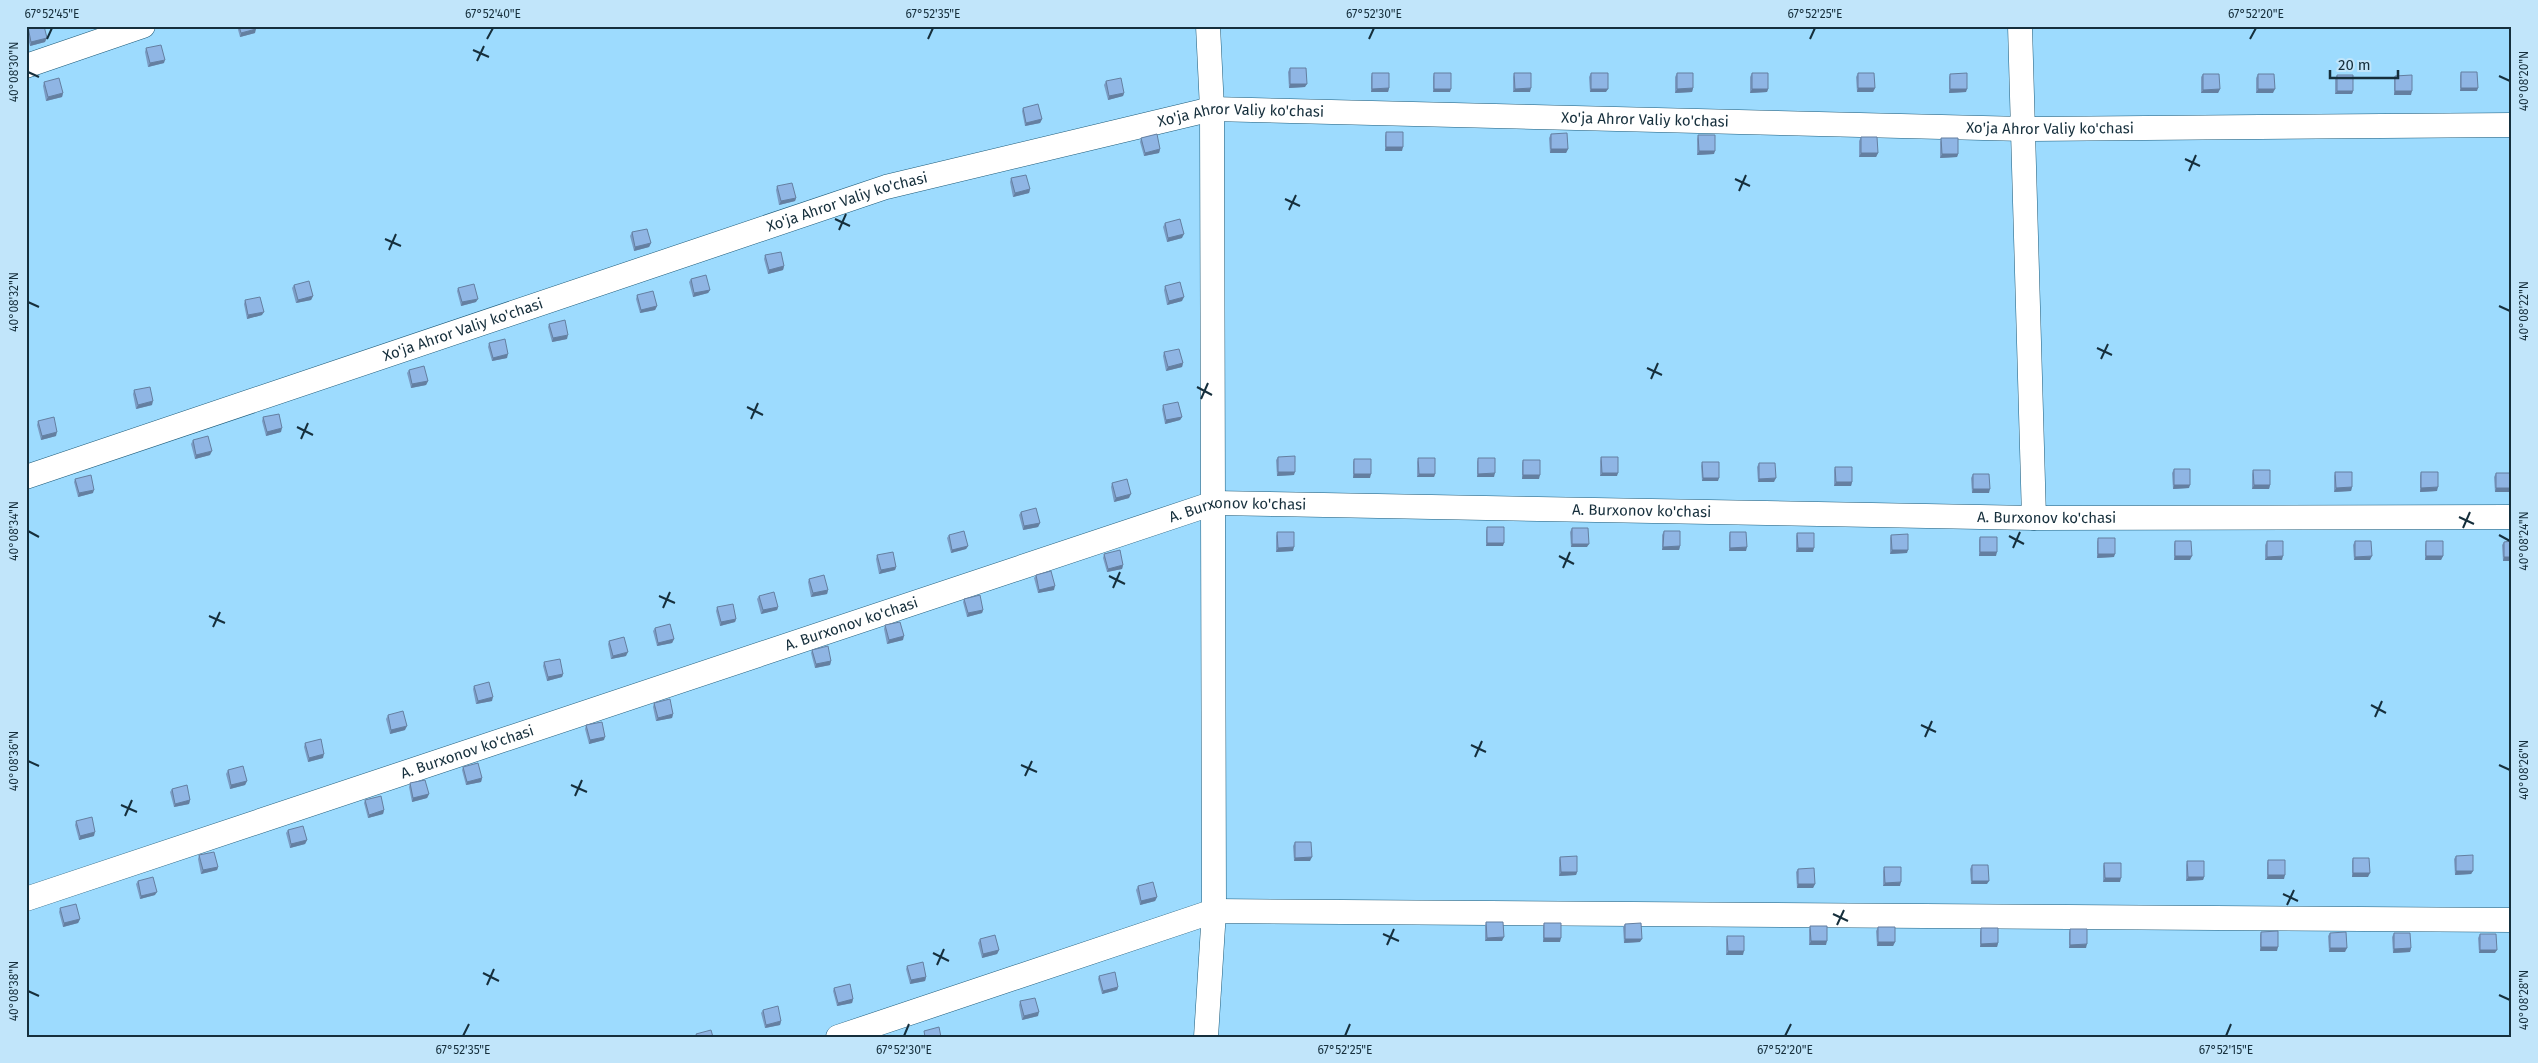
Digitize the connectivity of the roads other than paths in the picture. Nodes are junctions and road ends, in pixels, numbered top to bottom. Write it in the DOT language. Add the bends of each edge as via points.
graph roads {
  1 [pos="143,26"];
  2 [pos="1208,26"];
  3 [pos="2020,26"];
  4 [pos="26,66"];
  5 [pos="1212,109"];
  6 [pos="2512,124"];
  7 [pos="2024,129"];
  8 [pos="26,477"];
  9 [pos="1214,503"];
  10 [pos="2512,517"];
  11 [pos="2034,518"];
  12 [pos="26,898"];
  13 [pos="1214,912"];
  14 [pos="2512,920"];
  15 [pos="838,1037"];
  16 [pos="1206,1037"];
  1 -- 4 [label="street"];
  2 -- 5 [label="street"];
  3 -- 7 [label="street"];
  5 -- 7 [label="street, Xo'ja Ahror Valiy ko'chasi"];
  5 -- 8 [label="street, Xo'ja Ahror Valiy ko'chasi" via="886,188"];
  5 -- 9 [label="street"];
  6 -- 7 [label="street, Xo'ja Ahror Valiy ko'chasi"];
  7 -- 11 [label="street"];
  9 -- 11 [label="street, A. Burxonov ko'chasi"];
  9 -- 12 [label="street, A. Burxonov ko'chasi"];
  9 -- 13 [label="street"];
  10 -- 11 [label="street, A. Burxonov ko'chasi"];
  13 -- 14 [label="street"];
  13 -- 15 [label="street"];
  13 -- 16 [label="street"];
}
